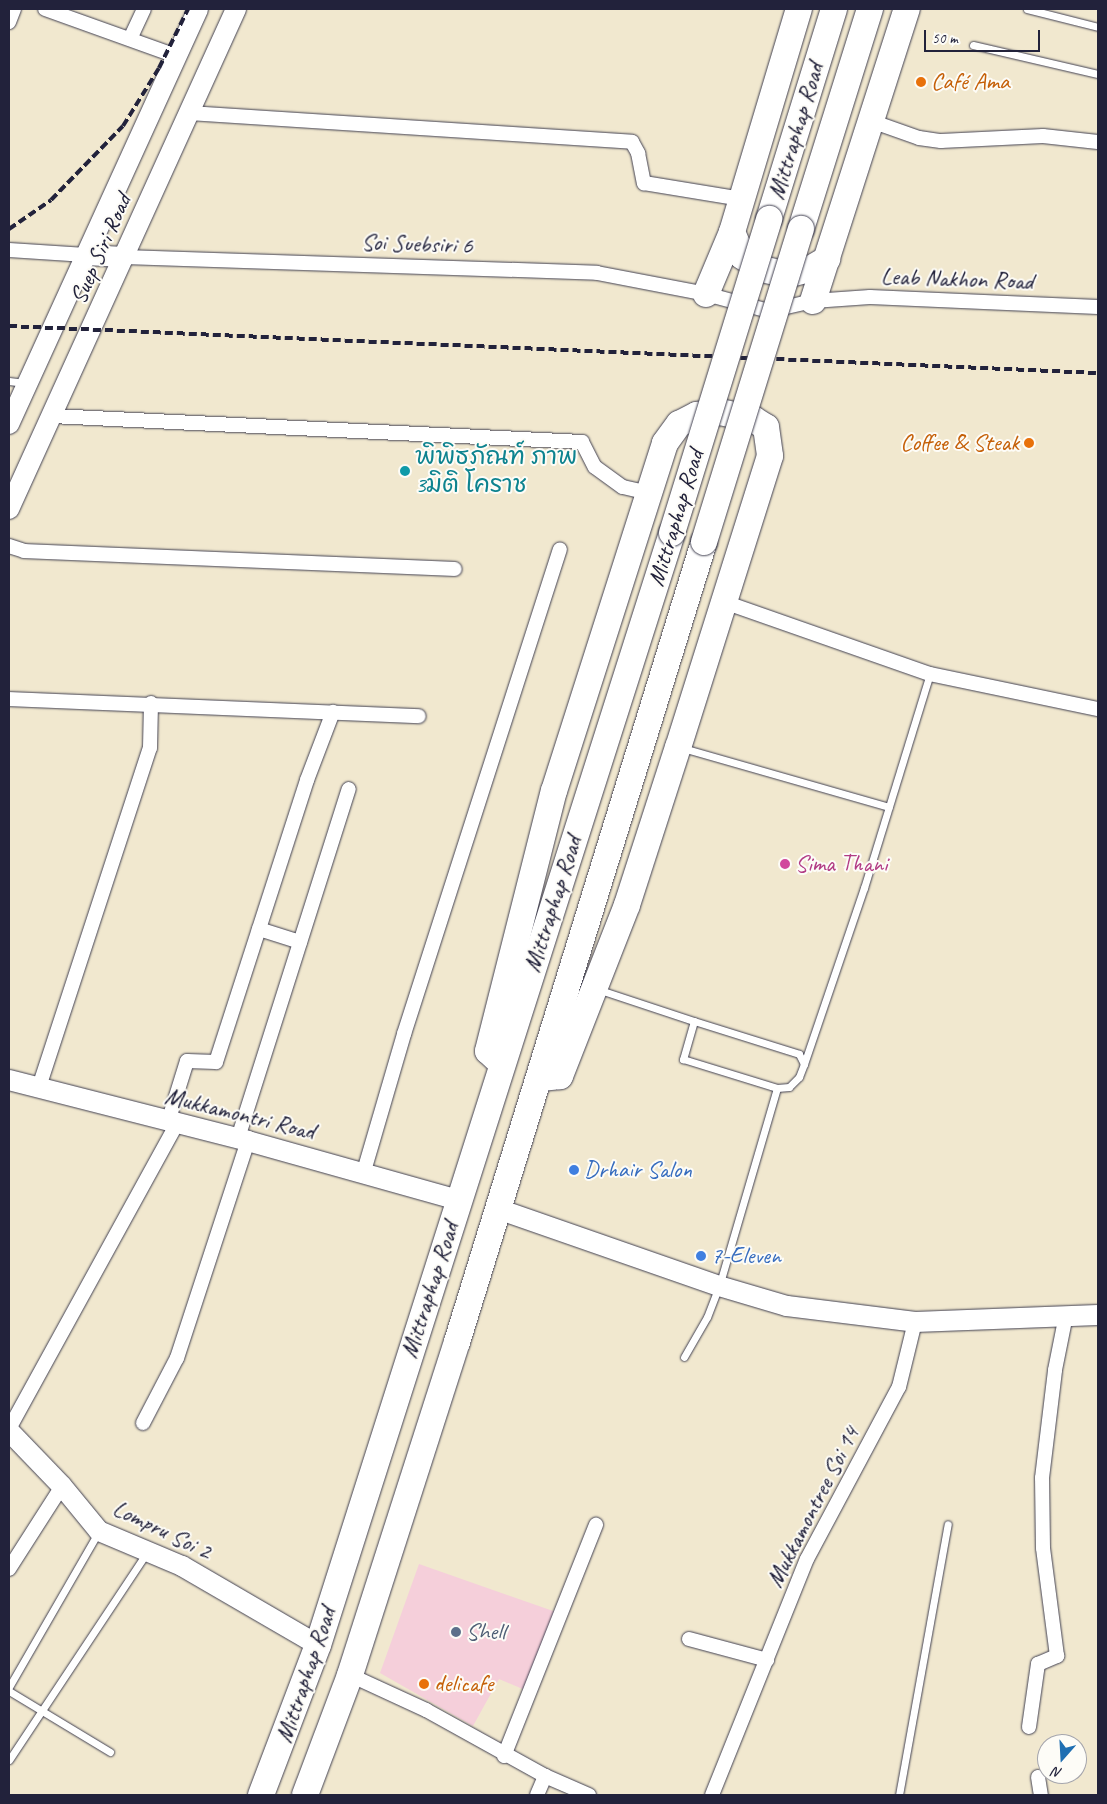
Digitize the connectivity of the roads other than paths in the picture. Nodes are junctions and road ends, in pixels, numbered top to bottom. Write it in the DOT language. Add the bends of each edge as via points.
graph roads {
  1 [pos="14,9"];
  2 [pos="45,9"];
  3 [pos="144,9"];
  4 [pos="198,9"];
  5 [pos="236,9"];
  6 [pos="798,9"];
  7 [pos="834,9"];
  8 [pos="870,9"];
  9 [pos="907,9"];
  10 [pos="1027,9"];
  11 [pos="9,22"];
  12 [pos="1098,27"];
  13 [pos="130,40"];
  14 [pos="973,45"];
  15 [pos="176,56"];
  16 [pos="1098,74"];
  17 [pos="189,113"];
  18 [pos="871,121"];
  19 [pos="1098,142"];
  20 [pos="742,199"];
  21 [pos="732,232"];
  22 [pos="9,250"];
  23 [pos="86,254"];
  24 [pos="124,258"];
  25 [pos="827,259"];
  26 [pos="706,294"];
  27 [pos="813,301"];
  28 [pos="1098,307"];
  29 [pos="18,382"];
  30 [pos="52,416"];
  31 [pos="9,424"];
  32 [pos="648,493"];
  33 [pos="9,508"];
  34 [pos="9,546"];
  35 [pos="560,549"];
  36 [pos="455,569"];
  37 [pos="724,602"];
  38 [pos="930,674"];
  39 [pos="9,698"];
  40 [pos="151,703"];
  41 [pos="1098,709"];
  42 [pos="333,712"];
  43 [pos="418,716"];
  44 [pos="678,747"];
  45 [pos="349,789"];
  46 [pos="889,807"];
  47 [pos="259,928"];
  48 [pos="300,942"];
  49 [pos="595,989"];
  50 [pos="694,1021"];
  51 [pos="502,1064"];
  52 [pos="804,1064"];
  53 [pos="540,1078"];
  54 [pos="9,1080"];
  55 [pos="39,1088"];
  56 [pos="777,1088"];
  57 [pos="173,1123"];
  58 [pos="243,1139"];
  59 [pos="364,1172"];
  60 [pos="458,1200"];
  61 [pos="498,1209"];
  62 [pos="719,1286"];
  63 [pos="1066,1315"];
  64 [pos="1098,1316"];
  65 [pos="915,1322"];
  66 [pos="684,1357"];
  67 [pos="143,1423"];
  68 [pos="9,1430"];
  69 [pos="62,1486"];
  70 [pos="948,1524"];
  71 [pos="596,1525"];
  72 [pos="99,1531"];
  73 [pos="147,1551"];
  74 [pos="9,1569"];
  75 [pos="690,1639"];
  76 [pos="318,1645"];
  77 [pos="767,1660"];
  78 [pos="350,1675"];
  79 [pos="9,1687"];
  80 [pos="9,1691"];
  81 [pos="41,1710"];
  82 [pos="1029,1727"];
  83 [pos="110,1752"];
  84 [pos="504,1756"];
  85 [pos="9,1760"];
  86 [pos="545,1776"];
  87 [pos="260,1795"];
  88 [pos="305,1795"];
  89 [pos="537,1795"];
  90 [pos="589,1795"];
  91 [pos="712,1795"];
  92 [pos="899,1795"];
  1 -- 11 [label="street"];
  2 -- 13 [label="street"];
  3 -- 13 [label="street"];
  4 -- 15 [label="street, Suep Siri Road"];
  5 -- 17 [label="street, Suep Siri Road"];
  6 -- 20 [label="highway"];
  7 -- 51 [label="highway, Mittraphap Road, bridge" via="672,533"];
  8 -- 53 [label="highway, Mittraphap Road, bridge"];
  9 -- 18 [label="highway"];
  10 -- 12 [label="lane"];
  13 -- 15 [label="street"];
  14 -- 16 [label="lane"];
  15 -- 23 [label="street, Suep Siri Road"];
  17 -- 20 [label="street" via="632,142 638,153 644,183"];
  17 -- 24 [label="street, Suep Siri Road"];
  18 -- 19 [label="street" via="919,138 940,141 1043,136"];
  18 -- 25 [label="highway"];
  20 -- 21 [label="highway"];
  21 -- 25 [label="highway" via="742,256 762,269 787,275 810,269"];
  21 -- 26 [label="highway"];
  22 -- 23 [label="street"];
  23 -- 24 [label="street"];
  23 -- 29 [label="street, Suep Siri Road"];
  24 -- 26 [label="street, Soi Suebsiri 6" via="597,273"];
  24 -- 30 [label="street, Suep Siri Road"];
  25 -- 27 [label="highway"];
  26 -- 27 [label="street, Soi Suebsiri 6" via="769,311"];
  27 -- 28 [label="street, Leab Nakhon Road" via="870,297"];
  29 -- 31 [label="street, Suep Siri Road"];
  30 -- 32 [label="street" via="582,442 595,467 623,487"];
  30 -- 33 [label="street, Suep Siri Road"];
  32 -- 37 [label="highway" via="665,443 679,424 697,415 720,412 753,418 766,427 770,456"];
  32 -- 51 [label="highway" via="554,791 488,1051"];
  34 -- 36 [label="street" via="24,551"];
  35 -- 59 [label="street" via="404,1034"];
  37 -- 38 [label="street"];
  37 -- 44 [label="highway"];
  38 -- 41 [label="street"];
  38 -- 46 [label="lane"];
  39 -- 40 [label="street"];
  40 -- 42 [label="street"];
  40 -- 55 [label="street" via="150,748"];
  42 -- 43 [label="street"];
  42 -- 47 [label="street"];
  44 -- 46 [label="lane"];
  44 -- 49 [label="highway" via="627,905"];
  45 -- 48 [label="street"];
  46 -- 52 [label="lane"];
  47 -- 48 [label="street"];
  47 -- 57 [label="street" via="216,1062 187,1060"];
  48 -- 58 [label="street"];
  49 -- 50 [label="lane"];
  49 -- 53 [label="highway" via="560,1076"];
  50 -- 52 [label="lane" via="799,1054"];
  50 -- 56 [label="lane" via="683,1059"];
  51 -- 60 [label="highway, Mittraphap Road"];
  52 -- 56 [label="lane" via="799,1077 789,1087"];
  53 -- 61 [label="highway, Mittraphap Road"];
  54 -- 55 [label="street, Mukkamontri Road"];
  55 -- 57 [label="street, Mukkamontri Road"];
  56 -- 62 [label="lane"];
  57 -- 58 [label="street, Mukkamontri Road"];
  57 -- 68 [label="street"];
  58 -- 59 [label="street, Mukkamontri Road"];
  58 -- 67 [label="street" via="183,1341"];
  59 -- 60 [label="street, Mukkamontri Road"];
  60 -- 76 [label="highway, Mittraphap Road"];
  61 -- 62 [label="street"];
  61 -- 78 [label="highway, Mittraphap Road"];
  62 -- 65 [label="street" via="787,1306"];
  62 -- 66 [label="lane" via="707,1317"];
  63 -- 64 [label="street"];
  63 -- 65 [label="street"];
  63 -- 82 [label="street" via="1055,1370 1042,1478 1043,1548 1057,1656 1038,1664"];
  65 -- 77 [label="street, Mukkamontree Soi 14" via="899,1387 807,1559"];
  68 -- 69 [label="street, Lompru Soi 2"];
  69 -- 72 [label="street, Lompru Soi 2"];
  69 -- 74 [label="street"];
  70 -- 92 [label="lane"];
  71 -- 84 [label="street"];
  72 -- 73 [label="street, Lompru Soi 2"];
  72 -- 79 [label="lane"];
  73 -- 76 [label="street, Lompru Soi 2" via="182,1566"];
  73 -- 81 [label="lane"];
  75 -- 77 [label="street"];
  76 -- 87 [label="highway, Mittraphap Road"];
  77 -- 91 [label="street, Mukkamontree Soi 14"];
  78 -- 84 [label="street" via="426,1710"];
  78 -- 88 [label="highway, Mittraphap Road"];
  80 -- 81 [label="lane"];
  81 -- 83 [label="lane"];
  81 -- 85 [label="lane"];
  84 -- 86 [label="street"];
  86 -- 89 [label="street"];
  86 -- 90 [label="street"];
}
